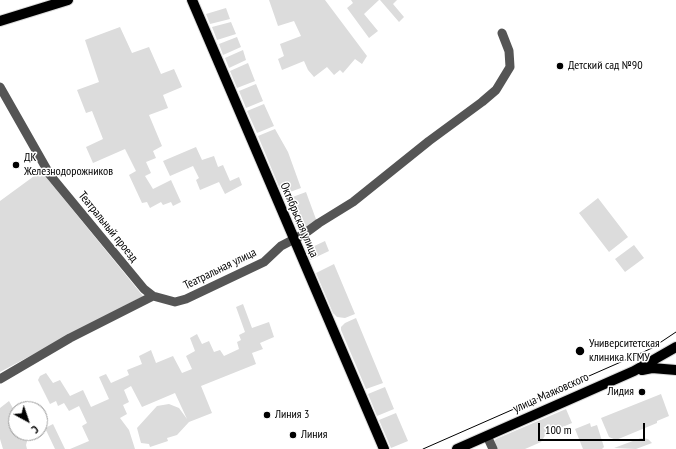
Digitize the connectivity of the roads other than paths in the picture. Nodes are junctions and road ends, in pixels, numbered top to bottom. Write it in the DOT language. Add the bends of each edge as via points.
graph roads {
  1 [pos="68,0"];
  2 [pos="192,0"];
  3 [pos="0,21"];
  4 [pos="502,33"];
  5 [pos="0,87"];
  6 [pos="294,240"];
  7 [pos="153,296"];
  8 [pos="676,347"];
  9 [pos="676,370"];
  10 [pos="634,371"];
  11 [pos="0,379"];
  12 [pos="487,436"];
  13 [pos="384,449"];
  14 [pos="457,449"];
  15 [pos="493,449"];
  1 -- 3 [label="main road"];
  2 -- 6 [label="main road, Октябрьская улица"];
  4 -- 6 [label="street, Театральная улица" via="509,51 510,64 496,90 353,202"];
  5 -- 7 [label="street, Театральный проезд" via="50,175 144,289"];
  6 -- 7 [label="street, Театральная улица" via="281,246 264,262 186,299 175,302"];
  6 -- 13 [label="main road, Октябрьская улица"];
  7 -- 11 [label="street" via="70,338"];
  8 -- 10 [label="main road, улица Маяковского"];
  9 -- 10 [label="main road" via="652,368"];
  10 -- 12 [label="main road, улица Маяковского"];
  12 -- 14 [label="main road, улица Маяковского"];
  12 -- 15 [label="street"];
}
